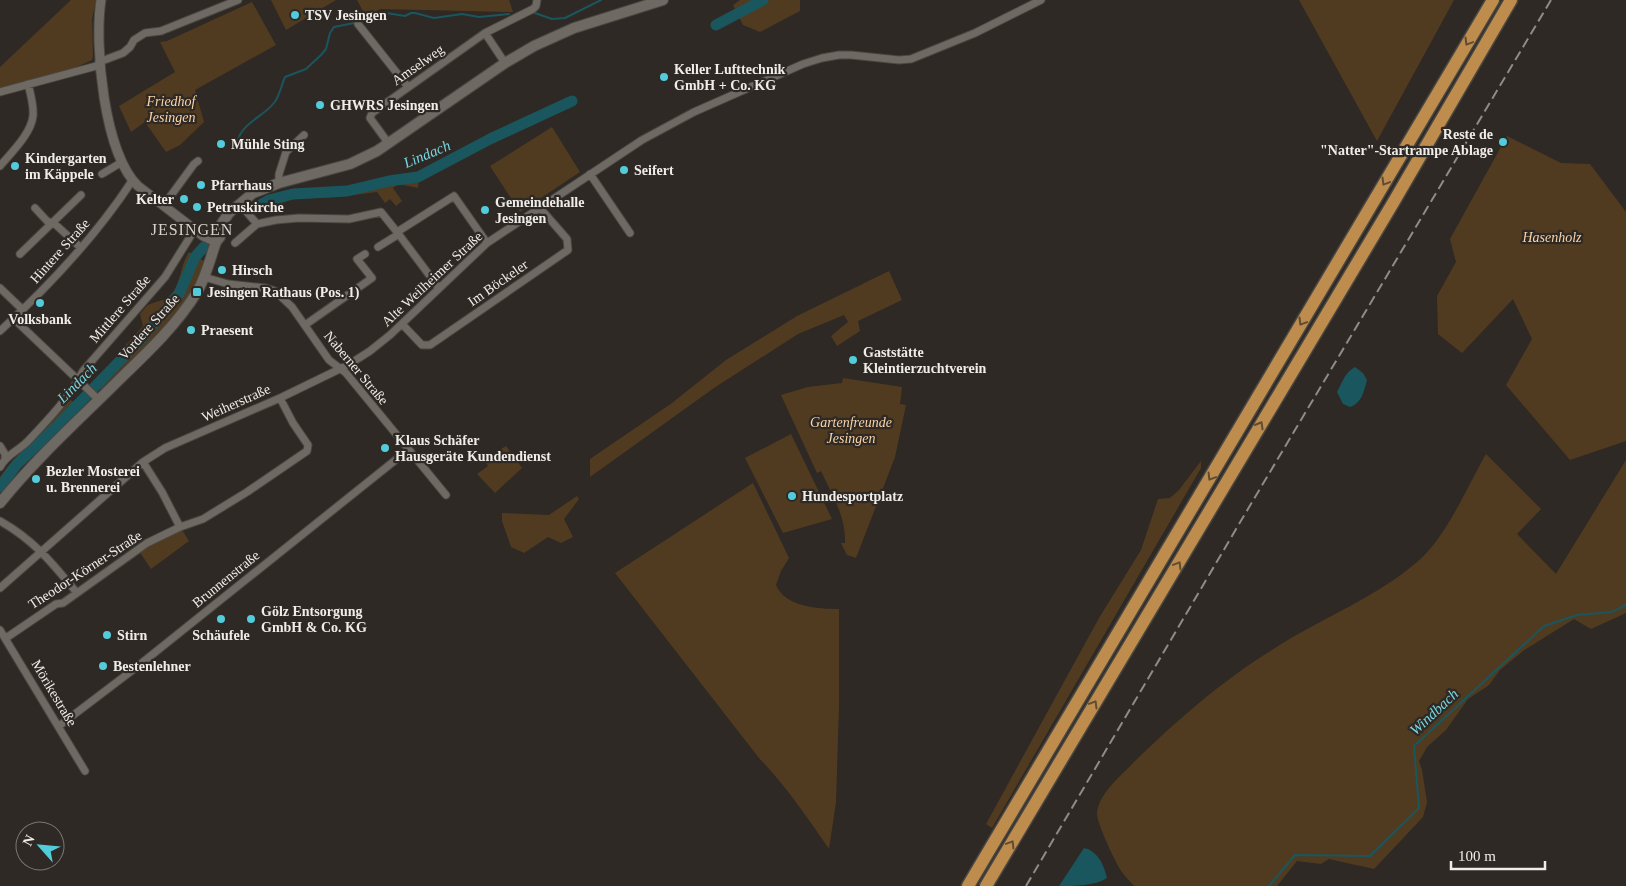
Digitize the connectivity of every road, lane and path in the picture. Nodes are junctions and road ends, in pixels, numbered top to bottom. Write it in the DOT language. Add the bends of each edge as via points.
graph roads {
  1 [pos="102,0"];
  2 [pos="238,0"];
  3 [pos="537,0"];
  4 [pos="663,0"];
  5 [pos="1041,0"];
  6 [pos="1493,0"];
  7 [pos="1511,0"];
  8 [pos="358,24"];
  9 [pos="485,33"];
  10 [pos="100,63"];
  11 [pos="505,63"];
  12 [pos="28,84"];
  13 [pos="408,87"];
  14 [pos="0,92"];
  15 [pos="304,135"];
  16 [pos="389,144"];
  17 [pos="198,161"];
  18 [pos="122,162"];
  19 [pos="0,166"];
  20 [pos="102,174"];
  21 [pos="590,174"];
  22 [pos="132,181"];
  23 [pos="279,183"];
  24 [pos="81,195"];
  25 [pos="240,204"];
  26 [pos="164,205"];
  27 [pos="35,208"];
  28 [pos="540,208"];
  29 [pos="52,223"];
  30 [pos="257,224"];
  31 [pos="195,229"];
  32 [pos="398,233"];
  33 [pos="630,233"];
  34 [pos="216,242"];
  35 [pos="235,243"];
  36 [pos="487,243"];
  37 [pos="378,246"];
  38 [pos="81,248"];
  39 [pos="20,254"];
  40 [pos="364,254"];
  41 [pos="204,277"];
  42 [pos="0,288"];
  43 [pos="439,288"];
  44 [pos="23,310"];
  45 [pos="14,319"];
  46 [pos="305,324"];
  47 [pos="402,324"];
  48 [pos="0,331"];
  49 [pos="340,369"];
  50 [pos="78,379"];
  51 [pos="97,397"];
  52 [pos="280,398"];
  53 [pos="0,446"];
  54 [pos="408,450"];
  55 [pos="4,458"];
  56 [pos="143,462"];
  57 [pos="0,467"];
  58 [pos="446,495"];
  59 [pos="0,503"];
  60 [pos="0,520"];
  61 [pos="180,527"];
  62 [pos="42,552"];
  63 [pos="0,588"];
  64 [pos="76,593"];
  65 [pos="0,630"];
  66 [pos="6,638"];
  67 [pos="59,726"];
  68 [pos="85,770"];
  69 [pos="968,886"];
  70 [pos="986,886"];
  1 -- 10 [label="street" via="98,36"];
  2 -- 10 [label="street" via="161,31 146,33 134,40 123,54"];
  3 -- 9 [label="street, Amselweg" via="533,9"];
  4 -- 11 [label="main road, Vordere Straße" via="574,28"];
  5 -- 21 [label="street, Alte Weilheimer Straße" via="975,33 911,59 839,55 803,64 694,112 642,140"];
  6 -- 69 [label="highway, one-way"];
  70 -- 7 [label="highway, one-way"];
  8 -- 13 [label="street"];
  9 -- 11 [label="street"];
  9 -- 13 [label="street, Amselweg"];
  10 -- 12 [label="street"];
  10 -- 18 [label="street" via="110,126"];
  11 -- 16 [label="main road, Vordere Straße"];
  12 -- 14 [label="street"];
  12 -- 19 [label="street" via="33,118 26,133"];
  13 -- 16 [label="street, Amselweg" via="370,118"];
  15 -- 23 [label="street" via="286,152"];
  16 -- 23 [label="main road, Vordere Straße" via="350,164"];
  17 -- 26 [label="street"];
  18 -- 20 [label="street"];
  18 -- 22 [label="street"];
  21 -- 28 [label="street, Alte Weilheimer Straße"];
  21 -- 33 [label="street"];
  22 -- 26 [label="street"];
  22 -- 38 [label="street, Hintere Straße"];
  23 -- 25 [label="main road, Vordere Straße"];
  24 -- 29 [label="street"];
  25 -- 30 [label="street"];
  25 -- 34 [label="main road, Vordere Straße" via="220,226"];
  26 -- 31 [label="street"];
  27 -- 29 [label="street"];
  28 -- 36 [label="street, Alte Weilheimer Straße"];
  28 -- 47 [label="street, Im Böckeler" via="567,239 568,250 430,345 422,345"];
  29 -- 38 [label="street"];
  29 -- 39 [label="street"];
  30 -- 32 [label="street" via="299,218 350,219 381,212"];
  30 -- 35 [label="street"];
  31 -- 34 [label="street"];
  31 -- 50 [label="street, Mittlere Straße" via="165,277"];
  32 -- 36 [label="street" via="454,196"];
  32 -- 37 [label="street"];
  32 -- 43 [label="street"];
  34 -- 41 [label="main road, Vordere Straße"];
  36 -- 43 [label="street, Alte Weilheimer Straße"];
  38 -- 44 [label="street, Hintere Straße"];
  40 -- 46 [label="street" via="357,259 372,278"];
  41 -- 46 [label="street, Naberner Straße" via="275,291"];
  41 -- 51 [label="main road, Vordere Straße" via="197,292 147,353"];
  42 -- 44 [label="street"];
  43 -- 47 [label="street, Alte Weilheimer Straße"];
  44 -- 45 [label="street, Hintere Straße"];
  45 -- 48 [label="street, Hintere Straße"];
  45 -- 50 [label="street"];
  46 -- 49 [label="street, Naberner Straße" via="329,360"];
  47 -- 49 [label="street, Alte Weilheimer Straße" via="370,351"];
  49 -- 52 [label="street, Weiherstraße"];
  49 -- 54 [label="street, Naberner Straße"];
  50 -- 51 [label="street"];
  50 -- 55 [label="street, Mittlere Straße" via="75,387 27,442"];
  51 -- 59 [label="main road, Vordere Straße"];
  52 -- 56 [label="street, Weiherstraße" via="165,448"];
  52 -- 61 [label="street, Theodor-Körner-Straße" via="308,445 307,451 218,510"];
  53 -- 55 [label="street"];
  54 -- 58 [label="street, Naberner Straße"];
  54 -- 67 [label="street, Brunnenstraße"];
  55 -- 57 [label="street"];
  56 -- 61 [label="street"];
  56 -- 62 [label="street, Weiherstraße"];
  60 -- 62 [label="street"];
  61 -- 64 [label="street, Theodor-Körner-Straße" via="148,543"];
  62 -- 63 [label="street, Weiherstraße"];
  62 -- 64 [label="street"];
  64 -- 66 [label="street, Theodor-Körner-Straße"];
  65 -- 66 [label="street, Mörikestraße"];
  66 -- 67 [label="street, Mörikestraße"];
  67 -- 68 [label="street, Mörikestraße"];
}
